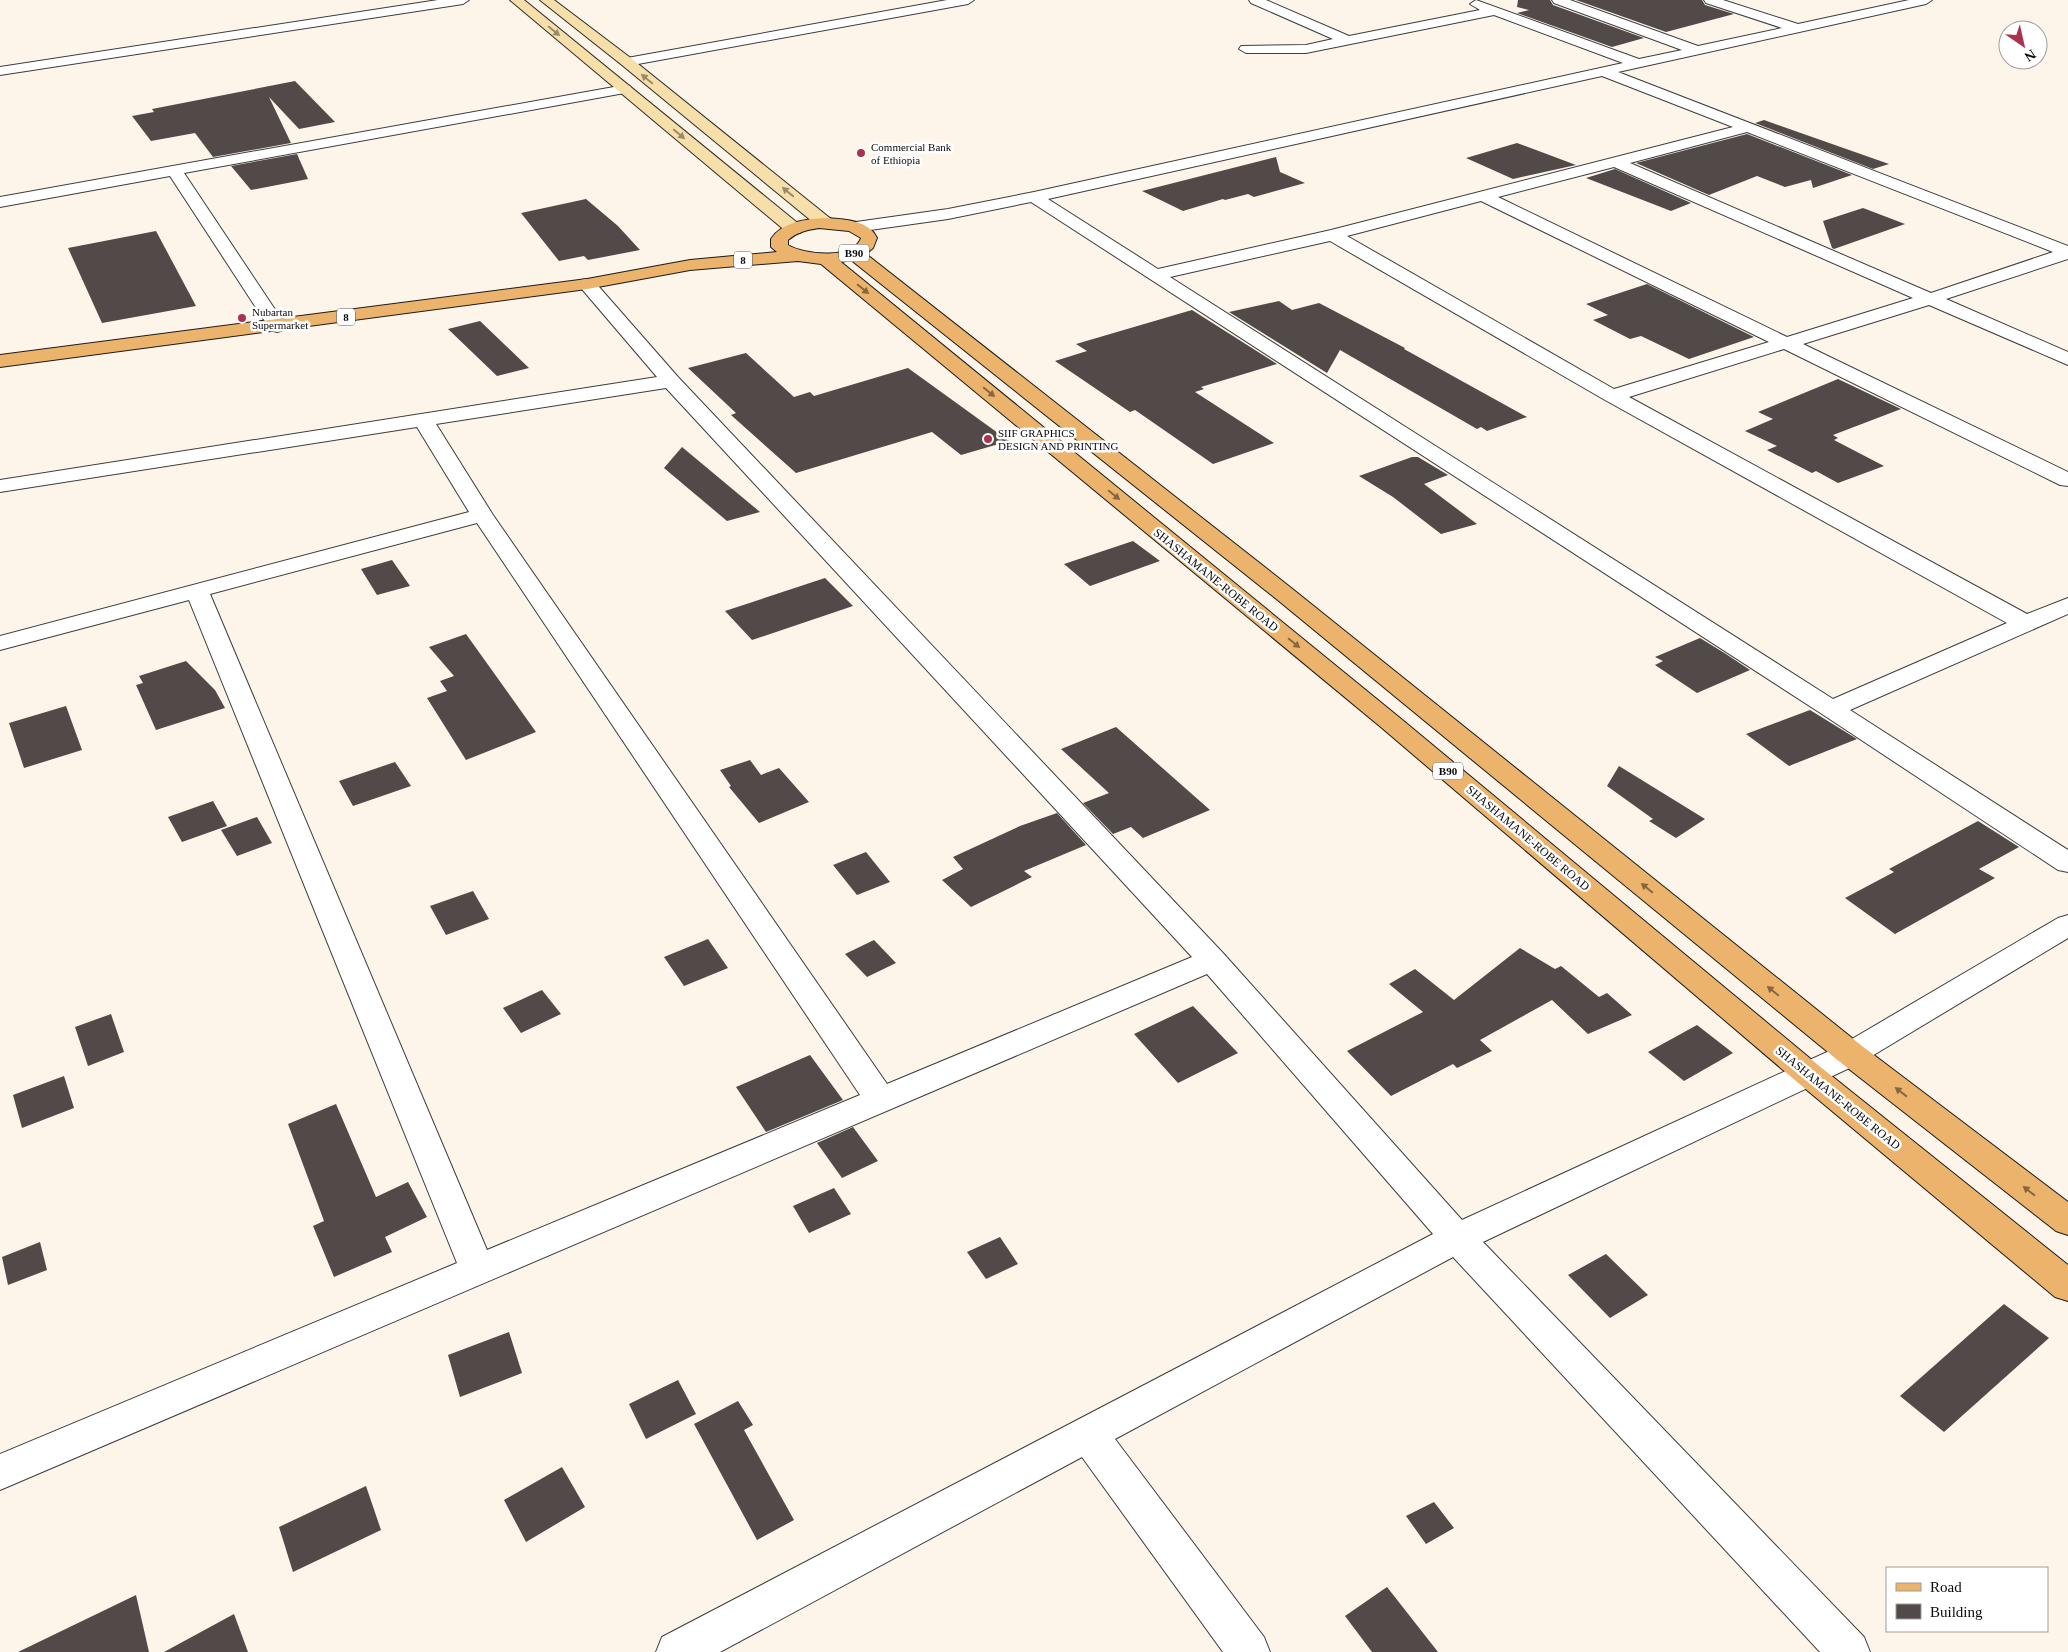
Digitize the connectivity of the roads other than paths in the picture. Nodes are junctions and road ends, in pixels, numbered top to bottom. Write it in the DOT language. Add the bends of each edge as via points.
graph roads {
  1 [pos="462,0"];
  2 [pos="516,0"];
  3 [pos="546,0"];
  4 [pos="968,0"];
  5 [pos="1255,0"];
  6 [pos="1466,0"];
  7 [pos="1558,0"];
  8 [pos="1710,0"];
  9 [pos="1926,0"];
  10 [pos="1862,2"];
  11 [pos="1884,9"];
  12 [pos="1494,11"];
  13 [pos="1798,29"];
  14 [pos="1348,41"];
  15 [pos="1246,49"];
  16 [pos="1698,51"];
  17 [pos="626,62"];
  18 [pos="1639,64"];
  19 [pos="0,70"];
  20 [pos="1603,71"];
  21 [pos="625,89"];
  22 [pos="1747,128"];
  23 [pos="1618,162"];
  24 [pos="174,170"];
  25 [pos="1483,196"];
  26 [pos="1034,197"];
  27 [pos="0,202"];
  28 [pos="948,214"];
  29 [pos="825,223"];
  30 [pos="856,227"];
  31 [pos="794,229"];
  32 [pos="1332,235"];
  33 [pos="779,239"];
  34 [pos="861,246"];
  35 [pos="2068,252"];
  36 [pos="796,256"];
  37 [pos="825,258"];
  38 [pos="690,265"];
  39 [pos="1154,275"];
  40 [pos="587,284"];
  41 [pos="1930,299"];
  42 [pos="277,326"];
  43 [pos="1784,342"];
  44 [pos="2068,359"];
  45 [pos="0,361"];
  46 [pos="671,381"];
  47 [pos="1612,396"];
  48 [pos="423,420"];
  49 [pos="2068,480"];
  50 [pos="0,486"];
  51 [pos="482,514"];
  52 [pos="197,591"];
  53 [pos="2068,605"];
  54 [pos="2025,623"];
  55 [pos="0,643"];
  56 [pos="1831,709"];
  57 [pos="2068,863"];
  58 [pos="2068,925"];
  59 [pos="1212,960"];
  60 [pos="1851,1054"];
  61 [pos="1807,1073"];
  62 [pos="881,1100"];
  63 [pos="2068,1221"];
  64 [pos="1458,1238"];
  65 [pos="478,1270"];
  66 [pos="2068,1286"];
  67 [pos="1088,1434"];
  68 [pos="0,1472"];
  69 [pos="677,1652"];
  70 [pos="1249,1652"];
  71 [pos="1849,1652"];
  1 -- 19 [label="street"];
  2 -- 21 [label="main road, one-way"];
  3 -- 17 [label="main road"];
  4 -- 17 [label="street"];
  5 -- 14 [label="street"];
  6 -- 12 [label="street"];
  7 -- 16 [label="street"];
  8 -- 13 [label="street"];
  9 -- 11 [label="street"];
  10 -- 11 [label="street"];
  11 -- 13 [label="street"];
  12 -- 14 [label="street"];
  12 -- 18 [label="street"];
  13 -- 16 [label="street"];
  14 -- 15 [label="street" via="1289,50"];
  16 -- 18 [label="street"];
  29 -- 17 [label="main road, one-way"];
  18 -- 20 [label="street"];
  20 -- 22 [label="street"];
  20 -- 26 [label="street"];
  21 -- 24 [label="street"];
  21 -- 31 [label="main road, one-way"];
  22 -- 23 [label="street"];
  22 -- 35 [label="street"];
  23 -- 25 [label="street"];
  23 -- 41 [label="street"];
  24 -- 27 [label="street"];
  24 -- 42 [label="street"];
  25 -- 32 [label="street"];
  25 -- 43 [label="street"];
  26 -- 28 [label="street"];
  26 -- 39 [label="street"];
  28 -- 30 [label="street"];
  28 -- 34 [label="street"];
  29 -- 30 [label="main road, B90"];
  29 -- 31 [label="main road, B90"];
  30 -- 34 [label="main road, B90" via="868,235"];
  31 -- 33 [label="main road, B90"];
  32 -- 39 [label="street"];
  32 -- 47 [label="street"];
  33 -- 36 [label="main road" via="780,247"];
  33 -- 38 [label="main road, 8"];
  34 -- 37 [label="main road, B90"];
  60 -- 34 [label="main road, B90, one-way"];
  35 -- 41 [label="street"];
  36 -- 37 [label="main road, B90"];
  36 -- 38 [label="main road, 8"];
  37 -- 61 [label="main road, SHASHAMANE-ROBE ROAD / B90, one-way" via="1391,723"];
  38 -- 40 [label="main road, 8"];
  39 -- 56 [label="street"];
  40 -- 42 [label="main road, 8"];
  40 -- 46 [label="street"];
  41 -- 43 [label="street"];
  41 -- 44 [label="street"];
  42 -- 45 [label="main road, 8"];
  43 -- 47 [label="street"];
  43 -- 49 [label="street"];
  46 -- 48 [label="street"];
  46 -- 59 [label="street"];
  47 -- 54 [label="street"];
  48 -- 50 [label="street"];
  48 -- 51 [label="street"];
  51 -- 52 [label="street"];
  51 -- 62 [label="street"];
  52 -- 55 [label="street"];
  52 -- 65 [label="street"];
  53 -- 54 [label="street"];
  54 -- 56 [label="street"];
  56 -- 57 [label="street"];
  58 -- 60 [label="street"];
  59 -- 62 [label="street"];
  59 -- 64 [label="street"];
  60 -- 61 [label="street"];
  63 -- 60 [label="main road, B90, one-way"];
  61 -- 64 [label="street"];
  61 -- 66 [label="main road, SHASHAMANE-ROBE ROAD / B90"];
  62 -- 65 [label="street"];
  64 -- 67 [label="street"];
  64 -- 71 [label="street"];
  65 -- 68 [label="street"];
  67 -- 69 [label="street"];
  67 -- 70 [label="street"];
}
